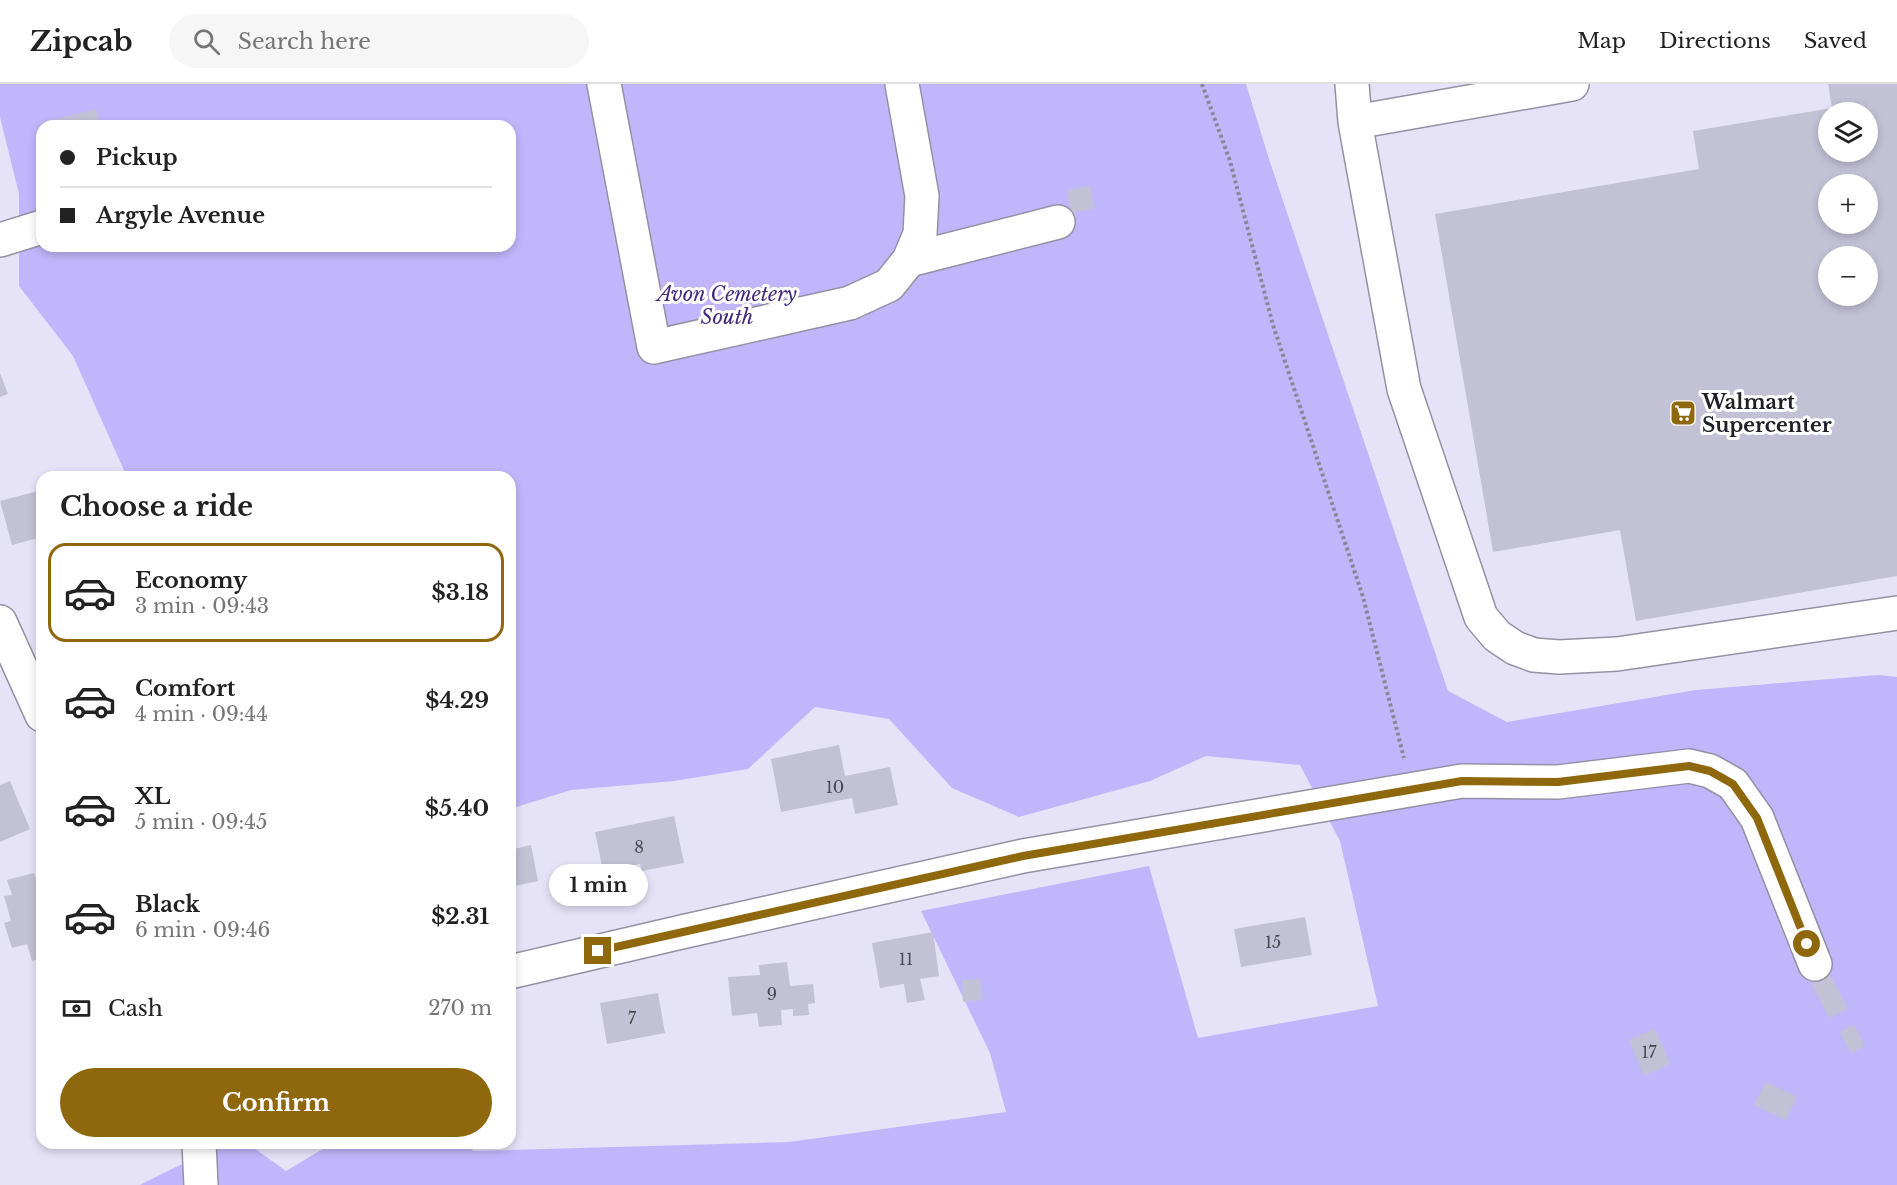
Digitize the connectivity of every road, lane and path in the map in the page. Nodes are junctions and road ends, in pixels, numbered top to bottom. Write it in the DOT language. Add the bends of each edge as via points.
graph roads {
  1 [pos="604,84"];
  2 [pos="902,84"];
  3 [pos="1202,84"];
  4 [pos="1352,84"];
  5 [pos="1572,84"];
  6 [pos="1355,122"];
  7 [pos="1058,222"];
  8 [pos="36,229"];
  9 [pos="0,240"];
  10 [pos="909,260"];
  11 [pos="1897,614"];
  12 [pos="0,622"];
  13 [pos="36,702"];
  14 [pos="1412,790"];
  15 [pos="1815,964"];
  16 [pos="516,971"];
  17 [pos="199,1149"];
  18 [pos="201,1185"];
  1 -- 10 [label="street" via="654,347 850,303 889,285"];
  2 -- 10 [label="street" via="922,196 920,234"];
  3 -- 14 [label="path" via="1230,160 1273,325 1363,597"];
  4 -- 6 [label="street"];
  5 -- 6 [label="street"];
  6 -- 11 [label="street" via="1404,389 1481,617 1497,636 1534,655 1617,654"];
  7 -- 10 [label="street"];
  8 -- 9 [label="street"];
  12 -- 13 [label="street"];
  14 -- 15 [label="street" via="1462,781 1558,782 1689,766 1710,771 1733,784 1757,818"];
  14 -- 16 [label="street" via="1023,856"];
  17 -- 18 [label="street"];
}
